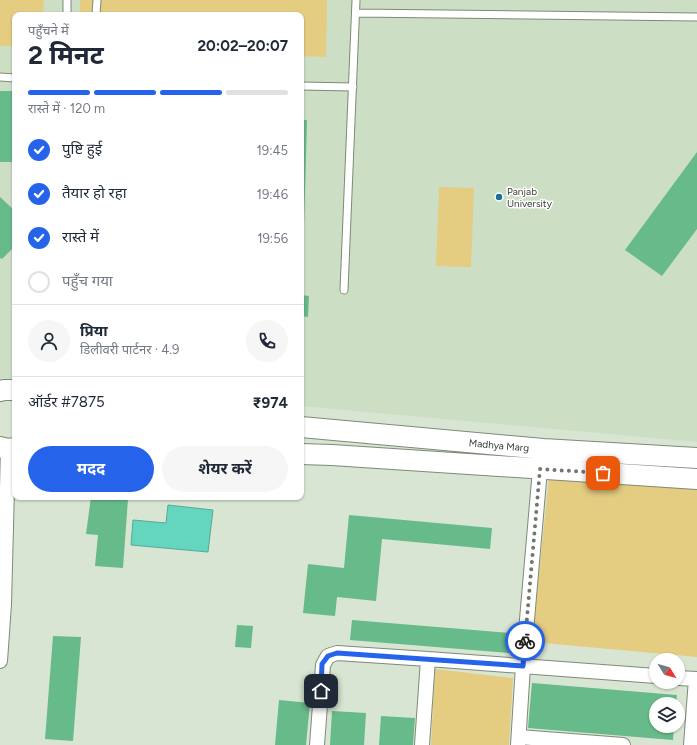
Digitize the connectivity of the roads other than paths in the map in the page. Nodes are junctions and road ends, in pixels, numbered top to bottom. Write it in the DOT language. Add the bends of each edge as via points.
graph roads {
  1 [pos="67,0"];
  2 [pos="96,0"];
  3 [pos="356,0"];
  4 [pos="67,12"];
  5 [pos="96,12"];
  6 [pos="356,13"];
  7 [pos="697,17"];
  8 [pos="0,77"];
  9 [pos="12,78"];
  10 [pos="304,86"];
  11 [pos="353,87"];
  12 [pos="344,290"];
  13 [pos="12,390"];
  14 [pos="0,391"];
  15 [pos="304,427"];
  16 [pos="8,448"];
  17 [pos="304,454"];
  18 [pos="697,458"];
  19 [pos="540,469"];
  20 [pos="697,479"];
  21 [pos="2,604"];
  22 [pos="428,658"];
  23 [pos="0,661"];
  24 [pos="523,666"];
  25 [pos="649,675"];
  26 [pos="685,678"];
  27 [pos="697,679"];
  28 [pos="518,741"];
  29 [pos="317,745"];
  30 [pos="422,745"];
  31 [pos="623,745"];
  32 [pos="691,745"];
  1 -- 4 [label="lane"];
  2 -- 5 [label="lane"];
  3 -- 6 [label="lane"];
  6 -- 7 [label="lane"];
  6 -- 11 [label="lane"];
  8 -- 9 [label="lane"];
  10 -- 11 [label="lane"];
  11 -- 12 [label="lane"];
  13 -- 14 [label="main road"];
  15 -- 18 [label="main road, Madhya Marg" via="543,449"];
  16 -- 21 [label="street"];
  17 -- 19 [label="main road"];
  19 -- 20 [label="main road"];
  19 -- 24 [label="street"];
  21 -- 23 [label="street"];
  22 -- 24 [label="street"];
  22 -- 29 [label="street" via="337,653 328,656 322,664"];
  22 -- 30 [label="street"];
  24 -- 25 [label="street"];
  24 -- 28 [label="street"];
  26 -- 27 [label="street"];
  27 -- 32 [label="street"];
  28 -- 31 [label="street"];
}
